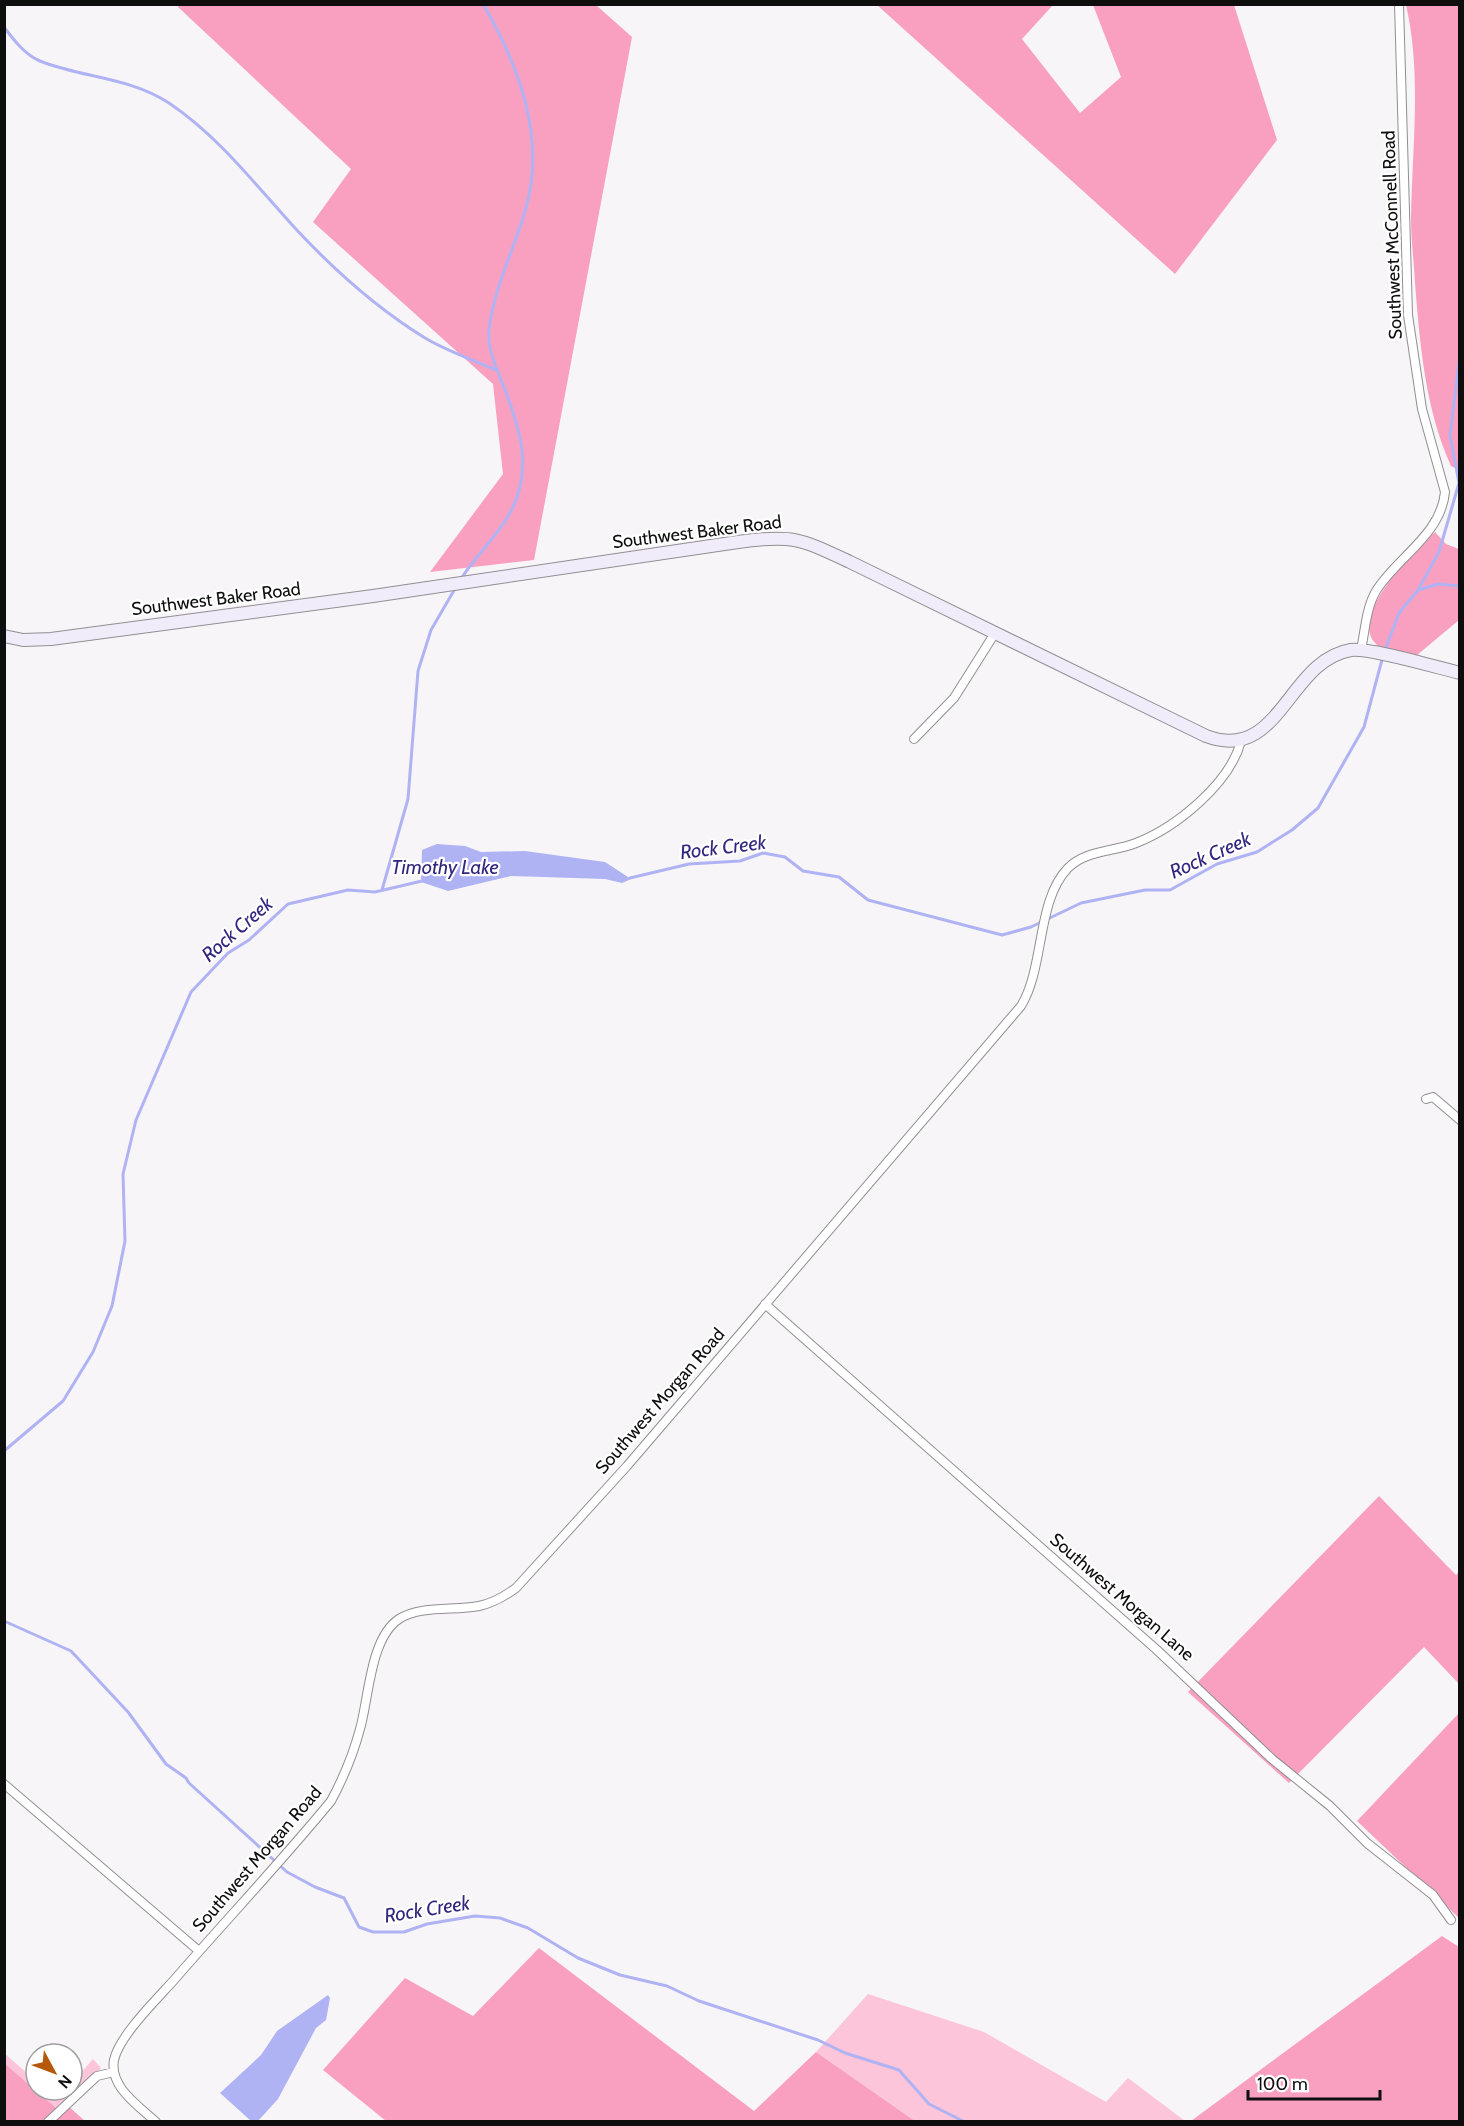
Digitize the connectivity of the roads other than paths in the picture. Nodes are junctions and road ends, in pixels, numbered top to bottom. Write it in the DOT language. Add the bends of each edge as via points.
graph roads {
  1 [pos="1399,4"];
  2 [pos="995,633"];
  3 [pos="4,636"];
  4 [pos="1361,650"];
  5 [pos="1460,673"];
  6 [pos="915,739"];
  7 [pos="1241,741"];
  8 [pos="1426,1099"];
  9 [pos="1460,1120"];
  10 [pos="765,1304"];
  11 [pos="4,1784"];
  12 [pos="1451,1920"];
  13 [pos="199,1951"];
  14 [pos="114,2072"];
  15 [pos="48,2121"];
  16 [pos="156,2121"];
  1 -- 4 [label="street, Southwest McConnell Road" via="1408,315 1422,409 1445,492 1435,524 1375,594"];
  2 -- 3 [label="main road, Southwest Baker Road" via="814,545 779,537 75,636 30,640"];
  2 -- 6 [label="street" via="954,698"];
  2 -- 7 [label="main road, Southwest Baker Road" via="1206,735"];
  4 -- 5 [label="main road"];
  4 -- 7 [label="main road" via="1346,651 1319,667 1264,727"];
  7 -- 10 [label="street, Southwest Morgan Road" via="1228,769 1170,827 1134,844 1080,859 1069,867 1053,893 1031,985 1021,1006"];
  8 -- 9 [label="street" via="1433,1097"];
  10 -- 12 [label="street, Southwest Morgan Lane" via="1176,1667 1272,1759 1433,1895"];
  10 -- 13 [label="street, Southwest Morgan Road" via="627,1466 516,1588 503,1598 479,1606 412,1614 388,1629 377,1649 349,1766 331,1801"];
  11 -- 13 [label="street"];
  13 -- 14 [label="street, Southwest Morgan Road" via="120,2045"];
  14 -- 15 [label="street" via="97,2076"];
  14 -- 16 [label="street" via="122,2089"];
}
